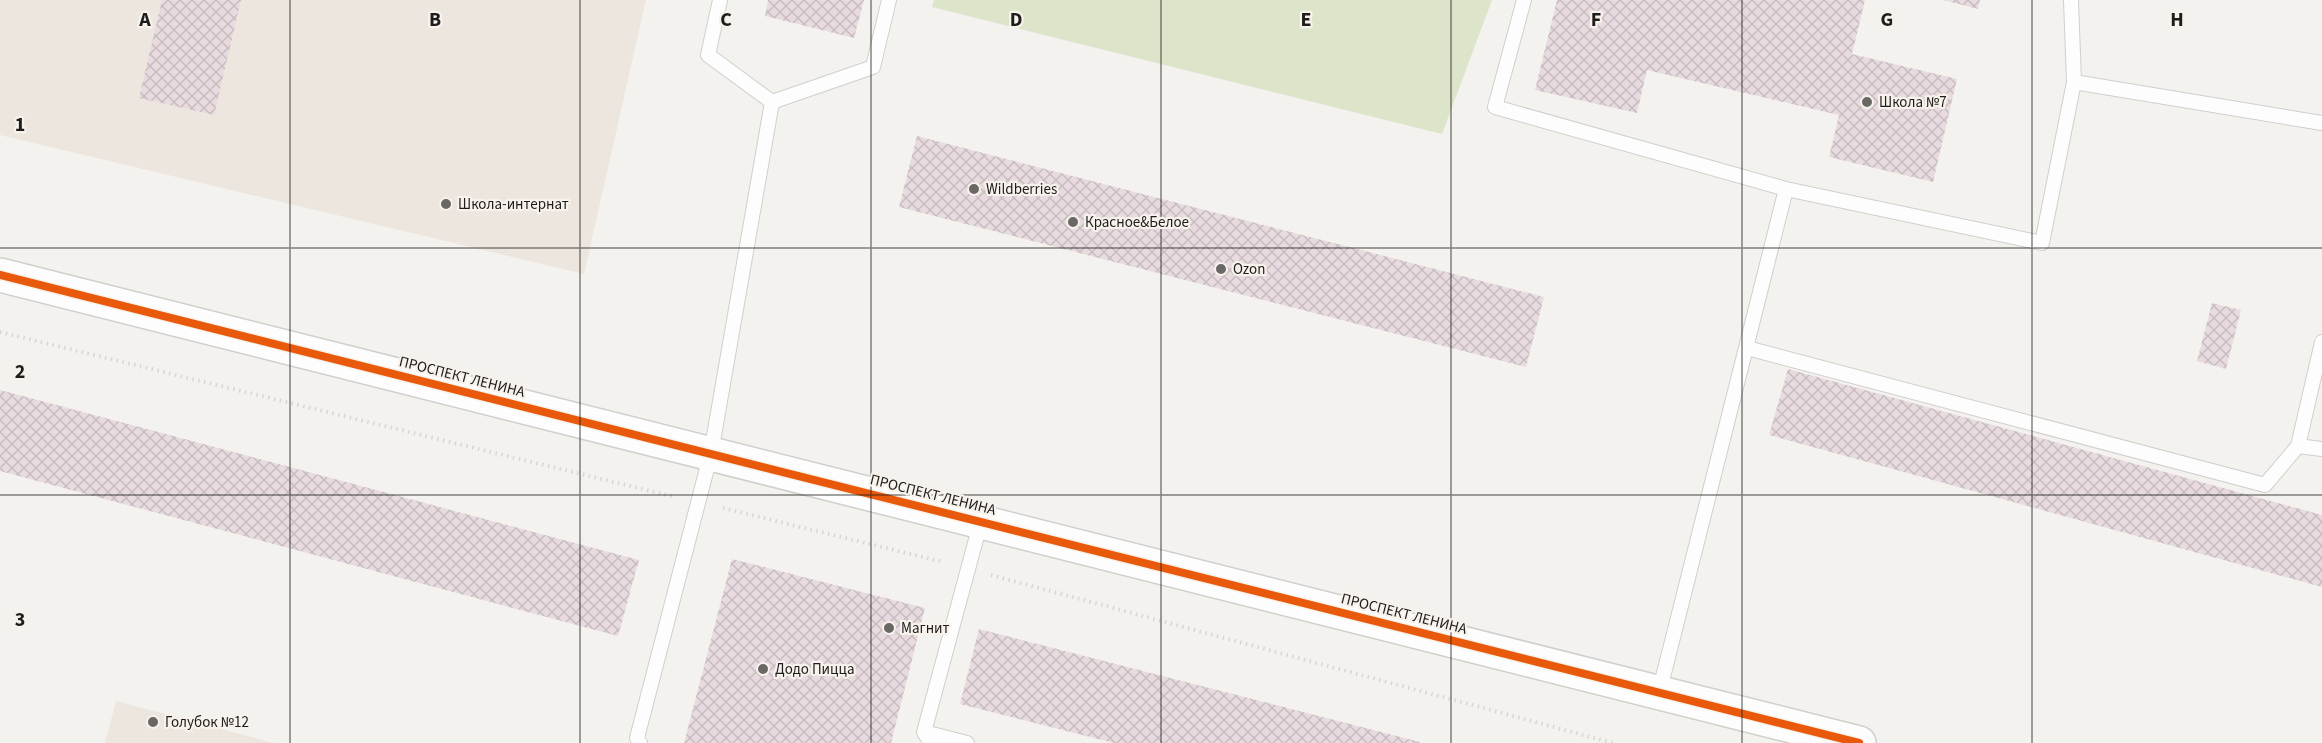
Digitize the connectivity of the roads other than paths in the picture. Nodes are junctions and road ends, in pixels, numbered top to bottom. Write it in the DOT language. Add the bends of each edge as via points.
graph roads {
  1 [pos="720,0"];
  2 [pos="889,0"];
  3 [pos="1524,0"];
  4 [pos="2072,0"];
  5 [pos="2074,82"];
  6 [pos="772,102"];
  7 [pos="2322,123"];
  8 [pos="1786,189"];
  9 [pos="0,275"];
  10 [pos="2322,342"];
  11 [pos="1748,348"];
  12 [pos="2298,446"];
  13 [pos="2322,449"];
  14 [pos="711,453"];
  15 [pos="981,521"];
  16 [pos="1659,693"];
  17 [pos="927,737"];
  18 [pos="640,743"];
  19 [pos="968,743"];
  20 [pos="1859,743"];
  1 -- 6 [label="lane" via="708,55"];
  2 -- 6 [label="lane" via="873,67"];
  3 -- 8 [label="lane" via="1495,107"];
  4 -- 5 [label="lane"];
  5 -- 7 [label="lane"];
  5 -- 8 [label="lane" via="2042,243"];
  6 -- 14 [label="lane"];
  8 -- 11 [label="lane"];
  9 -- 14 [label="street, ПРОСПЕКТ ЛЕНИНА"];
  10 -- 12 [label="lane"];
  11 -- 12 [label="lane" via="2265,485"];
  11 -- 16 [label="lane"];
  12 -- 13 [label="lane"];
  14 -- 15 [label="street, ПРОСПЕКТ ЛЕНИНА"];
  14 -- 18 [label="lane" via="637,738"];
  15 -- 16 [label="street, ПРОСПЕКТ ЛЕНИНА"];
  15 -- 17 [label="lane"];
  16 -- 20 [label="street, ПРОСПЕКТ ЛЕНИНА"];
  17 -- 19 [label="lane"];
}
